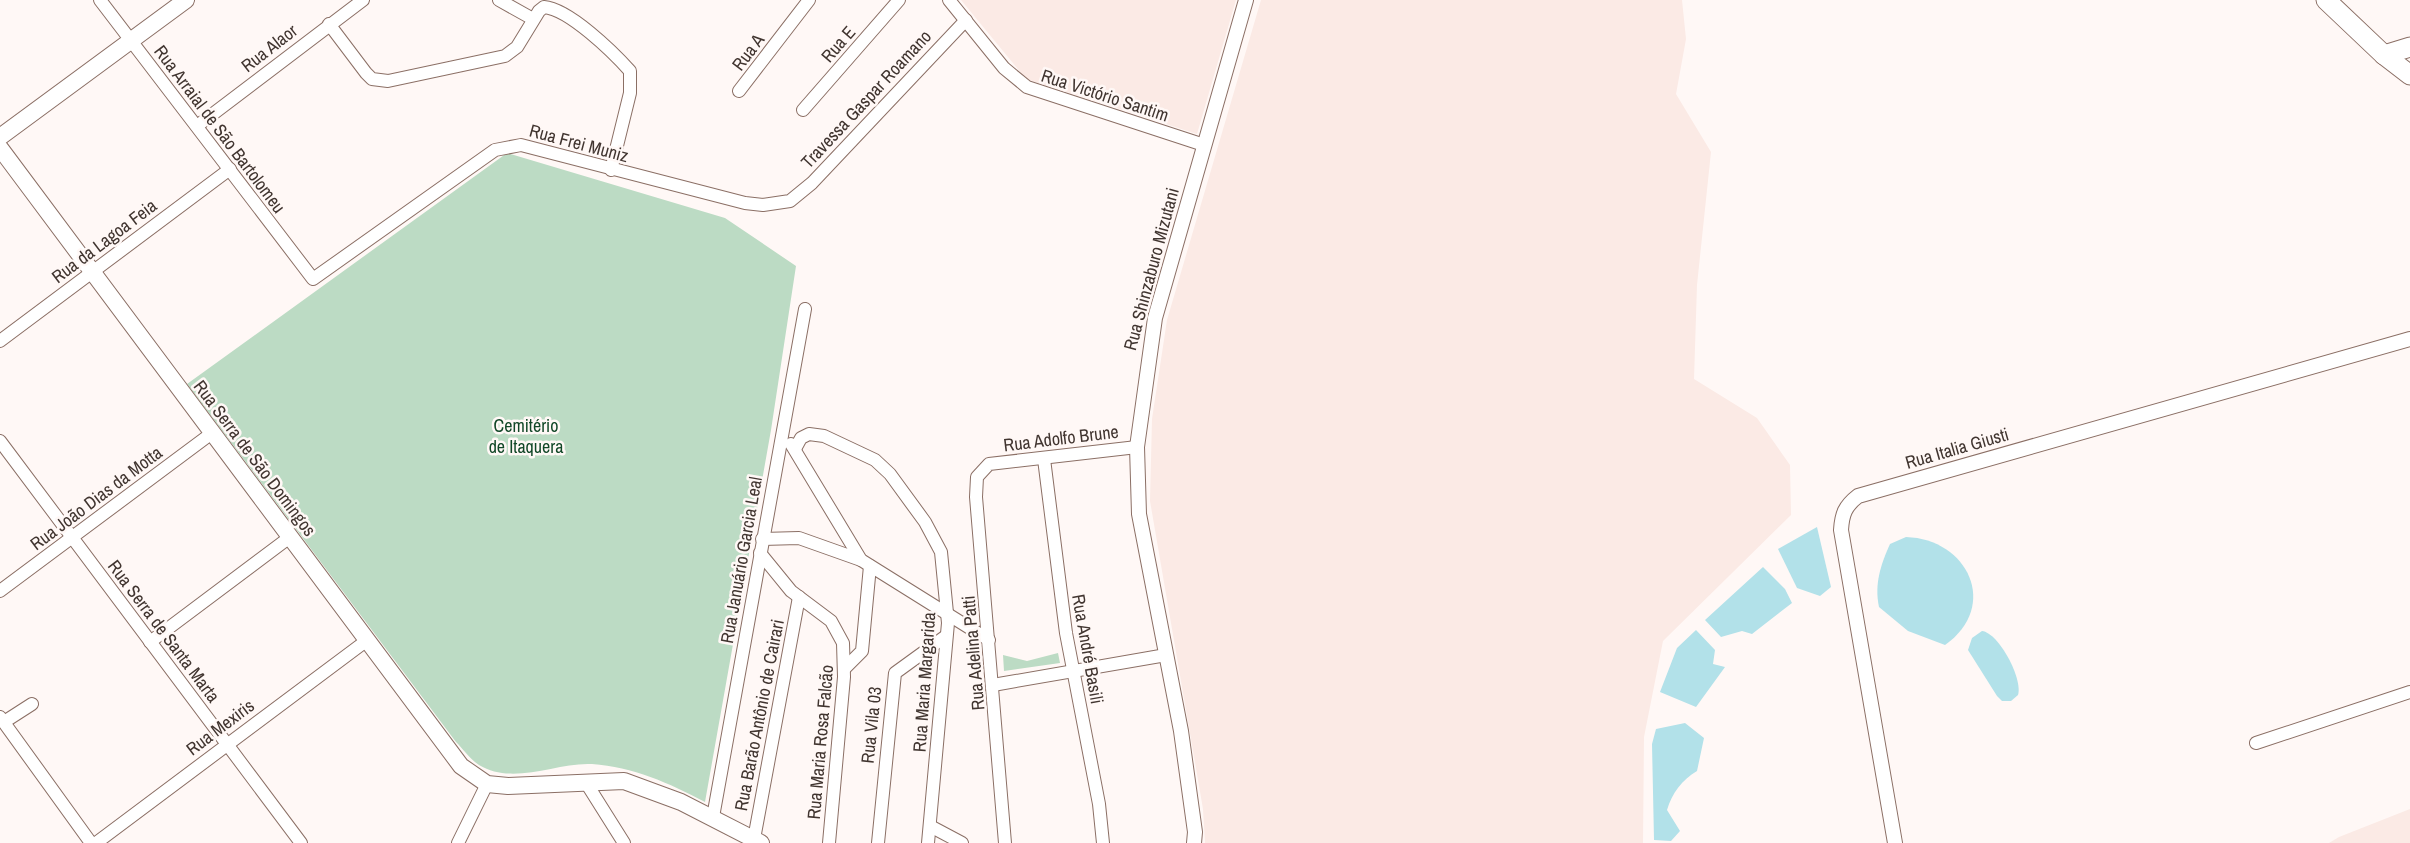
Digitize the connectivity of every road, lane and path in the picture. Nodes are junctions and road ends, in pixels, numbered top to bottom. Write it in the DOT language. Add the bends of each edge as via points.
graph roads {
  1 [pos="100,0"];
  2 [pos="186,0"];
  3 [pos="363,0"];
  4 [pos="499,0"];
  5 [pos="809,0"];
  6 [pos="899,0"];
  7 [pos="949,0"];
  8 [pos="1246,0"];
  9 [pos="2326,0"];
  10 [pos="533,19"];
  11 [pos="965,19"];
  12 [pos="329,24"];
  13 [pos="131,40"];
  14 [pos="2410,47"];
  15 [pos="2384,55"];
  16 [pos="2410,75"];
  17 [pos="740,91"];
  18 [pos="803,110"];
  19 [pos="197,126"];
  20 [pos="0,137"];
  21 [pos="1204,145"];
  22 [pos="0,148"];
  23 [pos="230,169"];
  24 [pos="611,170"];
  25 [pos="790,201"];
  26 [pos="93,271"];
  27 [pos="313,279"];
  28 [pos="805,309"];
  29 [pos="2410,339"];
  30 [pos="0,341"];
  31 [pos="212,433"];
  32 [pos="782,436"];
  33 [pos="0,441"];
  34 [pos="798,444"];
  35 [pos="1137,447"];
  36 [pos="1044,459"];
  37 [pos="989,464"];
  38 [pos="290,537"];
  39 [pos="71,539"];
  40 [pos="762,539"];
  41 [pos="760,553"];
  42 [pos="865,563"];
  43 [pos="0,591"];
  44 [pos="799,597"];
  45 [pos="947,613"];
  46 [pos="946,636"];
  47 [pos="989,640"];
  48 [pos="366,641"];
  49 [pos="150,642"];
  50 [pos="1166,655"];
  51 [pos="845,668"];
  52 [pos="1072,671"];
  53 [pos="993,685"];
  54 [pos="2410,692"];
  55 [pos="32,704"];
  56 [pos="2,720"];
  57 [pos="2256,743"];
  58 [pos="227,744"];
  59 [pos="585,781"];
  60 [pos="487,784"];
  61 [pos="713,817"];
  62 [pos="930,826"];
  63 [pos="758,841"];
  64 [pos="91,843"];
  65 [pos="96,843"];
  66 [pos="300,843"];
  67 [pos="457,843"];
  68 [pos="624,843"];
  69 [pos="829,843"];
  70 [pos="878,843"];
  71 [pos="928,843"];
  72 [pos="962,843"];
  73 [pos="1005,843"];
  74 [pos="1103,843"];
  75 [pos="1194,843"];
  76 [pos="1895,843"];
  1 -- 13 [label="street, Rua Arraial de São Bartolomeu"];
  2 -- 13 [label="main road"];
  3 -- 12 [label="street, Rua Alaor"];
  4 -- 10 [label="street"];
  5 -- 17 [label="street, Rua A"];
  6 -- 18 [label="street, Rua E"];
  7 -- 11 [label="street, Rua Victório Santim"];
  8 -- 21 [label="street, Rua Shinzaburo Mizutani"];
  9 -- 15 [label="highway"];
  10 -- 12 [label="street" via="517,47 505,56 388,81 372,79"];
  10 -- 24 [label="street" via="544,8 559,11 630,71 630,93"];
  11 -- 21 [label="street, Rua Victório Santim" via="1004,68 1027,87"];
  11 -- 25 [label="street, Travessa Gaspar Roamano"];
  12 -- 19 [label="street, Rua Alaor"];
  13 -- 19 [label="street, Rua Arraial de São Bartolomeu"];
  13 -- 20 [label="main road"];
  14 -- 15 [label="highway"];
  15 -- 16 [label="highway"];
  19 -- 23 [label="street, Rua Arraial de São Bartolomeu"];
  21 -- 35 [label="street, Rua Shinzaburo Mizutani" via="1149,348"];
  22 -- 26 [label="main road, Rua Serra de São Domingos"];
  23 -- 26 [label="street, Rua da Lagoa Feia"];
  23 -- 27 [label="street, Rua Arraial de São Bartolomeu"];
  24 -- 25 [label="street, Rua Frei Muniz" via="745,203"];
  24 -- 27 [label="street, Rua Frei Muniz" via="506,145"];
  26 -- 30 [label="street, Rua da Lagoa Feia"];
  26 -- 31 [label="main road, Rua Serra de São Domingos"];
  28 -- 32 [label="street, Rua Januário Garcia Leal"];
  29 -- 76 [label="street, Rua Italia Giusti" via="1858,496 1847,505 1840,530"];
  31 -- 38 [label="main road, Rua Serra de São Domingos"];
  31 -- 39 [label="street, Rua João Dias da Motta"];
  32 -- 34 [label="street"];
  32 -- 40 [label="street, Rua Januário Garcia Leal"];
  33 -- 39 [label="street, Rua Serra de Santa Marta"];
  34 -- 42 [label="street"];
  34 -- 45 [label="street, Rua Maria Margarida" via="816,434 837,440 868,455 890,474 941,552"];
  35 -- 36 [label="street, Rua Adolfo Brune"];
  35 -- 50 [label="street, Rua Shinzaburo Mizutani" via="1139,514"];
  36 -- 37 [label="street, Rua Adolfo Brune"];
  36 -- 52 [label="street, Rua André Basili"];
  37 -- 47 [label="street, Rua Adelina Patti" via="977,477 976,497"];
  38 -- 48 [label="main road, Rua Serra de São Domingos"];
  38 -- 49 [label="street"];
  39 -- 43 [label="street, Rua João Dias da Motta"];
  39 -- 49 [label="street, Rua Serra de Santa Marta"];
  40 -- 41 [label="street, Rua Januário Garcia Leal"];
  40 -- 42 [label="street" via="799,538"];
  41 -- 44 [label="street, Rua Maria Rosa Falcão"];
  41 -- 61 [label="street, Rua Januário Garcia Leal"];
  42 -- 45 [label="street"];
  42 -- 51 [label="street" via="862,650"];
  44 -- 51 [label="street, Rua Maria Rosa Falcão" via="839,632"];
  44 -- 63 [label="street, Rua Barão Antônio de Cairari"];
  45 -- 46 [label="street, Rua Maria Margarida"];
  45 -- 47 [label="street"];
  46 -- 62 [label="street, Rua Maria Margarida"];
  46 -- 70 [label="street, Rua Vila 03" via="895,673"];
  47 -- 53 [label="street, Rua Adelina Patti"];
  48 -- 58 [label="street, Rua Mexiris"];
  48 -- 60 [label="main road, Rua Serra de São Domingos" via="450,754"];
  49 -- 58 [label="street, Rua Serra de Santa Marta"];
  50 -- 52 [label="street"];
  50 -- 75 [label="street, Rua Shinzaburo Mizutani" via="1181,731"];
  51 -- 69 [label="street, Rua Maria Rosa Falcão"];
  52 -- 53 [label="street"];
  52 -- 74 [label="street, Rua André Basili"];
  53 -- 73 [label="street, Rua Adelina Patti"];
  54 -- 57 [label="street"];
  55 -- 56 [label="street"];
  56 -- 64 [label="street"];
  58 -- 65 [label="street, Rua Mexiris"];
  58 -- 66 [label="street, Rua Serra de Santa Marta"];
  59 -- 60 [label="main road"];
  59 -- 61 [label="main road" via="640,786"];
  59 -- 68 [label="street"];
  60 -- 67 [label="street"];
  61 -- 63 [label="main road"];
  62 -- 71 [label="street, Rua Maria Margarida"];
  62 -- 72 [label="street"];
}
